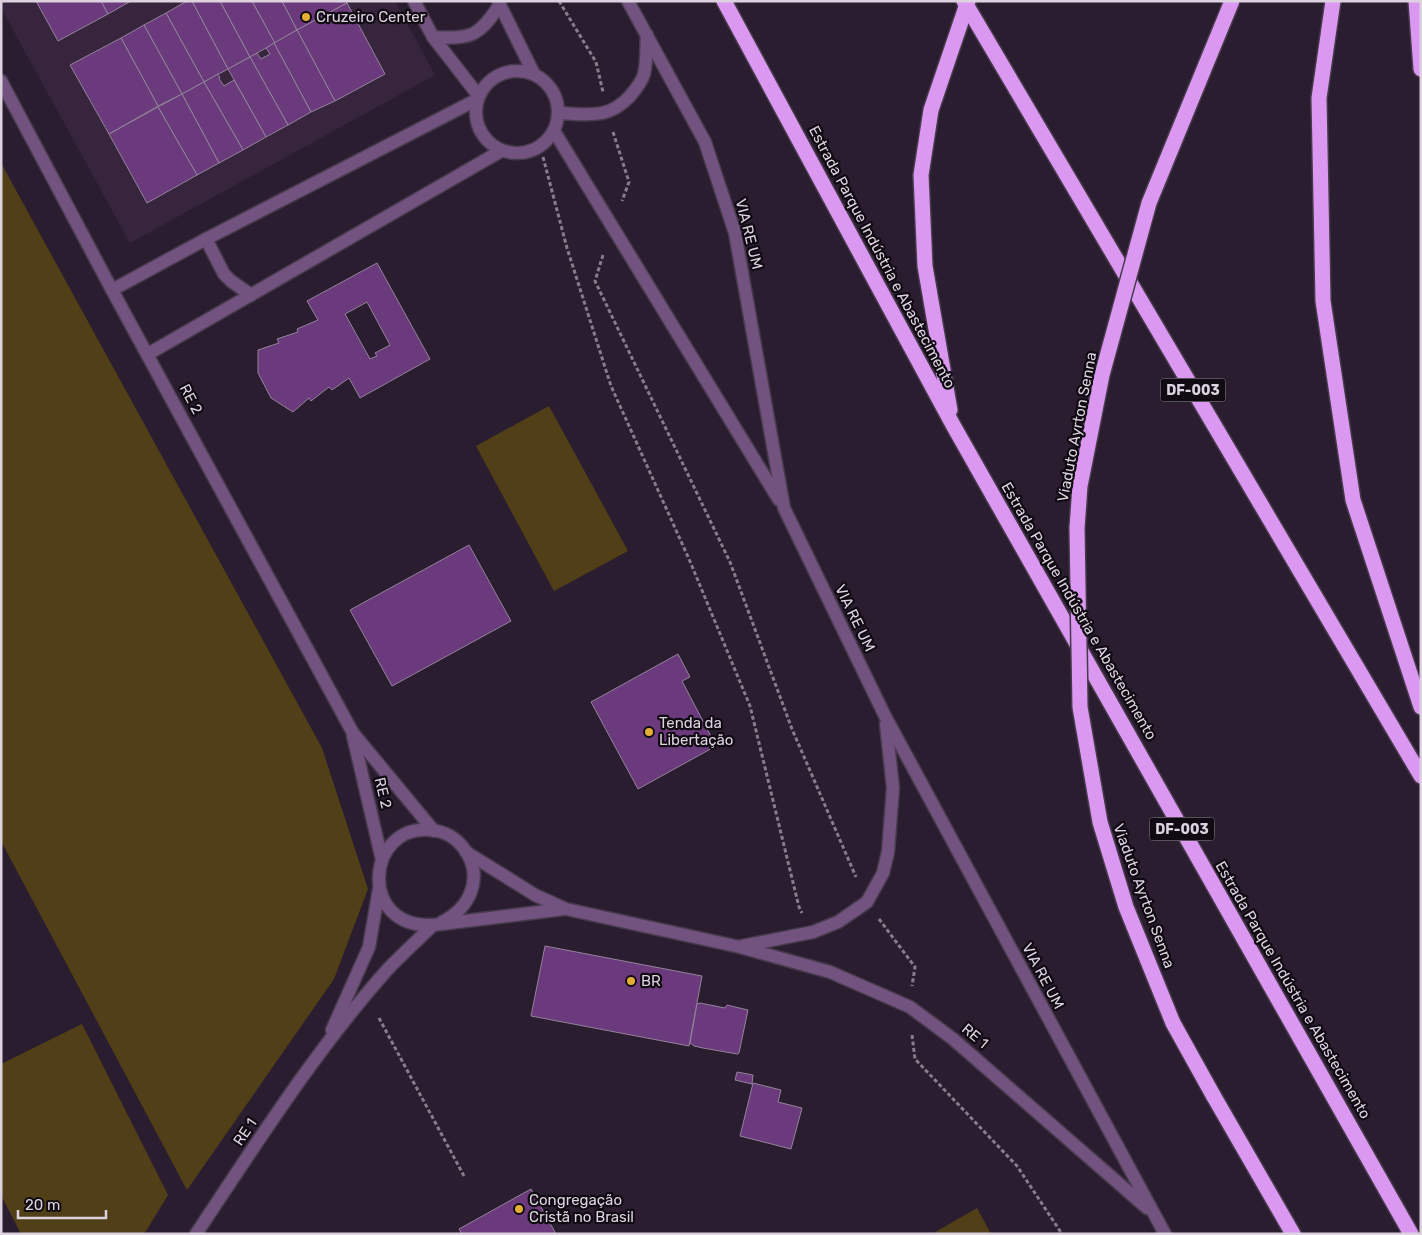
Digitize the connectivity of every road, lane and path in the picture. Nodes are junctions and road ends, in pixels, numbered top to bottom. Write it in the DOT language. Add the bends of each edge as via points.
graph roads {
  1 [pos="414,1"];
  2 [pos="558,1"];
  3 [pos="628,1"];
  4 [pos="724,1"];
  5 [pos="1232,1"];
  6 [pos="1333,1"];
  7 [pos="1416,1"];
  8 [pos="966,2"];
  9 [pos="499,3"];
  10 [pos="647,35"];
  11 [pos="433,37"];
  12 [pos="1421,69"];
  13 [pos="534,74"];
  14 [pos="1,80"];
  15 [pos="478,97"];
  16 [pos="558,113"];
  17 [pos="608,113"];
  18 [pos="554,131"];
  19 [pos="540,146"];
  20 [pos="501,151"];
  21 [pos="612,226"];
  22 [pos="206,239"];
  23 [pos="112,290"];
  24 [pos="251,295"];
  25 [pos="148,354"];
  26 [pos="953,424"];
  27 [pos="784,508"];
  28 [pos="1421,707"];
  29 [pos="885,716"];
  30 [pos="353,733"];
  31 [pos="1421,776"];
  32 [pos="434,830"];
  33 [pos="466,852"];
  34 [pos="382,860"];
  35 [pos="379,886"];
  36 [pos="867,902"];
  37 [pos="566,909"];
  38 [pos="438,924"];
  39 [pos="813,932"];
  40 [pos="740,947"];
  41 [pos="910,1007"];
  42 [pos="379,1018"];
  43 [pos="323,1049"];
  44 [pos="464,1176"];
  45 [pos="1153,1213"];
  46 [pos="196,1234"];
  47 [pos="1062,1234"];
  48 [pos="1165,1234"];
  49 [pos="1293,1234"];
  50 [pos="1411,1234"];
  1 -- 11 [label="street"];
  2 -- 17 [label="path" via="596,62"];
  3 -- 10 [label="street, VIA RE UM"];
  4 -- 26 [label="highway, Estrada Parque Indústria e Abastecimento / DF-003"];
  5 -- 49 [label="highway, Viaduto Ayrton Senna, bridge" via="1149,203 1102,375 1080,486 1076,528 1080,707 1100,822 1126,906 1173,1023"];
  6 -- 28 [label="highway" via="1319,98 1323,300 1353,500"];
  7 -- 12 [label="highway"];
  8 -- 26 [label="highway" via="930,110 921,175 925,266"];
  8 -- 31 [label="highway, DF-003"];
  9 -- 11 [label="street" via="475,34 459,38"];
  9 -- 13 [label="street"];
  10 -- 17 [label="street" via="644,74 636,89"];
  10 -- 27 [label="street, VIA RE UM" via="704,142 735,233"];
  11 -- 15 [label="street"];
  13 -- 15 [label="street" via="518,71 502,74 489,82"];
  13 -- 16 [label="street" via="556,97"];
  14 -- 23 [label="street, RE 2"];
  15 -- 20 [label="street" via="476,117 484,138"];
  15 -- 22 [label="street"];
  16 -- 17 [label="street"];
  16 -- 18 [label="street"];
  17 -- 21 [label="path" via="629,182"];
  18 -- 19 [label="street"];
  18 -- 21 [label="street"];
  19 -- 20 [label="street" via="522,154"];
  19 -- 39 [label="path" via="567,248 611,386 750,706 799,907"];
  20 -- 24 [label="street"];
  21 -- 27 [label="street"];
  21 -- 36 [label="path" via="595,281 730,562 792,729"];
  22 -- 23 [label="street"];
  22 -- 24 [label="street" via="224,274"];
  23 -- 25 [label="street, RE 2"];
  24 -- 25 [label="street"];
  25 -- 30 [label="street, RE 2"];
  26 -- 50 [label="highway, Estrada Parque Indústria e Abastecimento / DF-003"];
  27 -- 29 [label="street, VIA RE UM"];
  29 -- 36 [label="street, RE 1" via="893,788 888,852 884,873"];
  29 -- 45 [label="street, VIA RE UM"];
  30 -- 32 [label="street, RE 2"];
  30 -- 34 [label="street, RE 2"];
  32 -- 33 [label="street" via="456,840"];
  32 -- 34 [label="street" via="416,831 399,838"];
  33 -- 37 [label="street, RE 1" via="535,895"];
  33 -- 38 [label="street" via="473,869 473,888 458,913"];
  34 -- 35 [label="street"];
  35 -- 38 [label="street" via="386,903 398,916 415,924"];
  35 -- 43 [label="street, RE 1" via="369,947"];
  36 -- 39 [label="street, RE 1" via="838,922"];
  36 -- 41 [label="path" via="915,967"];
  37 -- 38 [label="street, RE 1"];
  37 -- 40 [label="street, RE 1"];
  38 -- 43 [label="street, RE 1" via="388,969"];
  39 -- 40 [label="street, RE 1"];
  40 -- 41 [label="street, RE 1" via="830,972"];
  41 -- 45 [label="street, RE 1" via="953,1039"];
  41 -- 47 [label="path" via="915,1059 1017,1166"];
  42 -- 44 [label="path"];
  43 -- 46 [label="street, RE 1"];
  45 -- 48 [label="street, VIA RE UM"];
}
